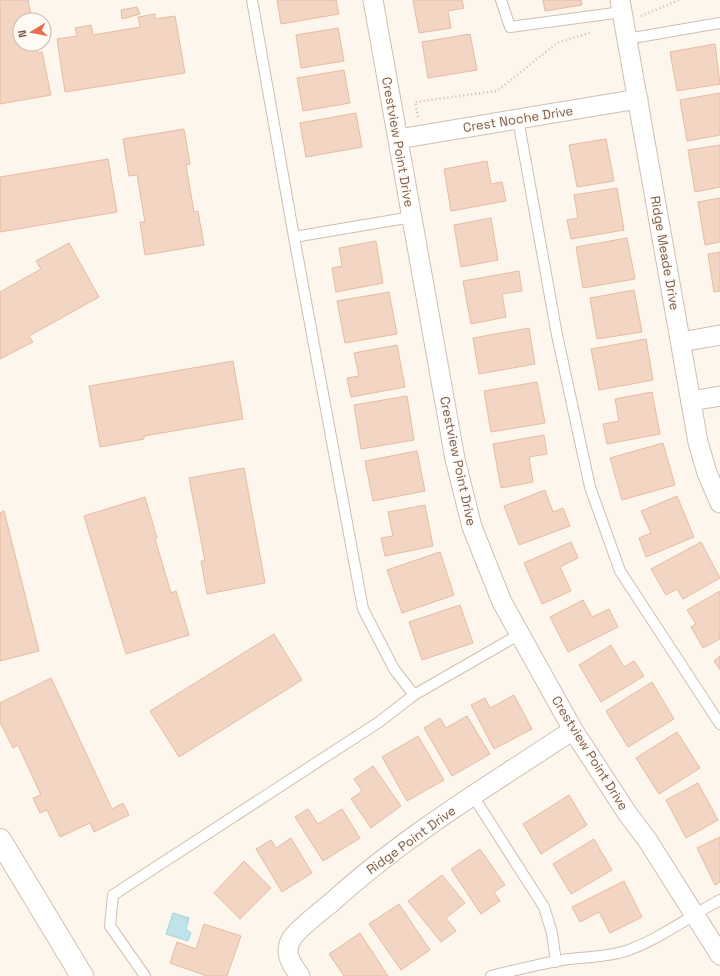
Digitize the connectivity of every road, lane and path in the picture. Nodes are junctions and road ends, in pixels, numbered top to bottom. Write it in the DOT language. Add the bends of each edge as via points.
graph roads {
  1 [pos="252,0"];
  2 [pos="373,0"];
  3 [pos="501,0"];
  4 [pos="679,0"];
  5 [pos="623,19"];
  6 [pos="720,23"];
  7 [pos="638,99"];
  8 [pos="518,119"];
  9 [pos="422,135"];
  10 [pos="398,139"];
  11 [pos="412,217"];
  12 [pos="294,237"];
  13 [pos="720,335"];
  14 [pos="680,342"];
  15 [pos="720,396"];
  16 [pos="691,401"];
  17 [pos="720,503"];
  18 [pos="520,634"];
  19 [pos="414,696"];
  20 [pos="720,724"];
  21 [pos="573,730"];
  22 [pos="473,796"];
  23 [pos="0,840"];
  24 [pos="720,900"];
  25 [pos="694,914"];
  26 [pos="720,955"];
  27 [pos="556,962"];
  28 [pos="82,976"];
  29 [pos="145,976"];
  30 [pos="300,976"];
  31 [pos="491,976"];
  1 -- 12 [label="lane"];
  2 -- 10 [label="street, Crestview Point Drive"];
  3 -- 5 [label="lane" via="510,27"];
  4 -- 5 [label="path"];
  5 -- 6 [label="lane"];
  5 -- 7 [label="street, Ridge Meade Drive"];
  5 -- 9 [label="path" via="557,43 497,91 415,102"];
  7 -- 8 [label="street, Crest Noche Drive"];
  7 -- 14 [label="street, Ridge Meade Drive"];
  8 -- 9 [label="street, Crest Noche Drive"];
  8 -- 20 [label="lane" via="558,335 590,487 620,571"];
  9 -- 10 [label="street, Crest Noche Drive"];
  10 -- 11 [label="street, Crestview Point Drive"];
  11 -- 12 [label="lane"];
  11 -- 18 [label="street, Crestview Point Drive" via="455,459 472,527 502,602"];
  12 -- 19 [label="lane" via="363,609 394,668"];
  13 -- 14 [label="street"];
  14 -- 16 [label="street, Ridge Meade Drive"];
  15 -- 16 [label="street"];
  16 -- 17 [label="street, Ridge Meade Drive" via="698,442 707,473"];
  18 -- 19 [label="lane"];
  18 -- 21 [label="street, Crestview Point Drive"];
  19 -- 29 [label="lane" via="379,722 113,895 110,926"];
  21 -- 22 [label="street, Ridge Point Drive"];
  21 -- 25 [label="street, Crestview Point Drive"];
  22 -- 27 [label="lane" via="544,908 552,933"];
  22 -- 30 [label="street, Ridge Point Drive" via="393,852 351,885 293,937 288,953 290,962"];
  23 -- 28 [label="main road"];
  24 -- 25 [label="lane"];
  25 -- 26 [label="street, Crestview Point Drive"];
  25 -- 27 [label="lane" via="627,950 604,957"];
  27 -- 31 [label="lane"];
}
